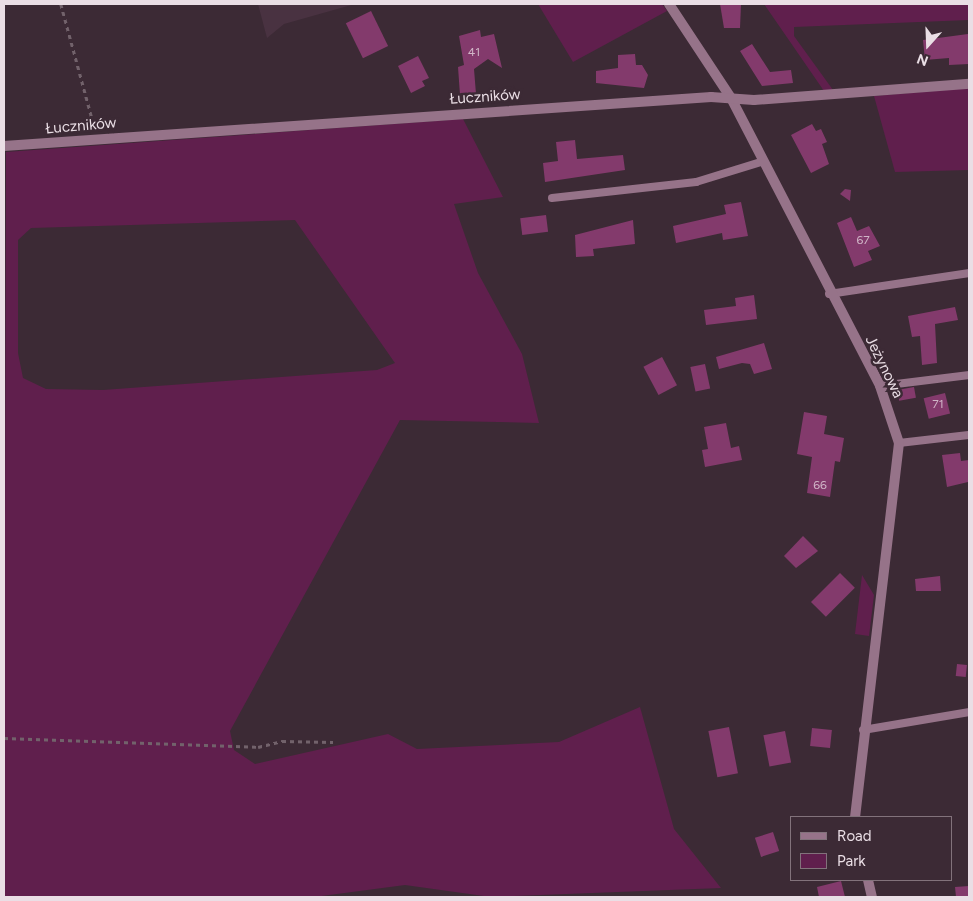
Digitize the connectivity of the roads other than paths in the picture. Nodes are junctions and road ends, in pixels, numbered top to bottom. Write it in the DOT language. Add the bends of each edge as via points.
graph roads {
  1 [pos="669,4"];
  2 [pos="969,84"];
  3 [pos="732,98"];
  4 [pos="4,146"];
  5 [pos="764,161"];
  6 [pos="552,198"];
  7 [pos="969,273"];
  8 [pos="829,294"];
  9 [pos="969,375"];
  10 [pos="880,386"];
  11 [pos="969,435"];
  12 [pos="899,443"];
  13 [pos="969,712"];
  14 [pos="863,730"];
  15 [pos="855,816"];
  16 [pos="868,881"];
  17 [pos="872,897"];
  1 -- 3 [label="street, Jeżynowa"];
  2 -- 3 [label="street, Łuczników" via="754,100"];
  3 -- 4 [label="street, Łuczników"];
  3 -- 5 [label="street, Jeżynowa"];
  5 -- 6 [label="lane" via="696,182"];
  5 -- 8 [label="street, Jeżynowa"];
  7 -- 8 [label="lane"];
  8 -- 10 [label="street, Jeżynowa"];
  9 -- 10 [label="lane"];
  10 -- 12 [label="street, Jeżynowa"];
  11 -- 12 [label="lane"];
  12 -- 14 [label="street, Jeżynowa"];
  13 -- 14 [label="lane"];
  14 -- 15 [label="street, Jeżynowa"];
  16 -- 17 [label="street"];
}
